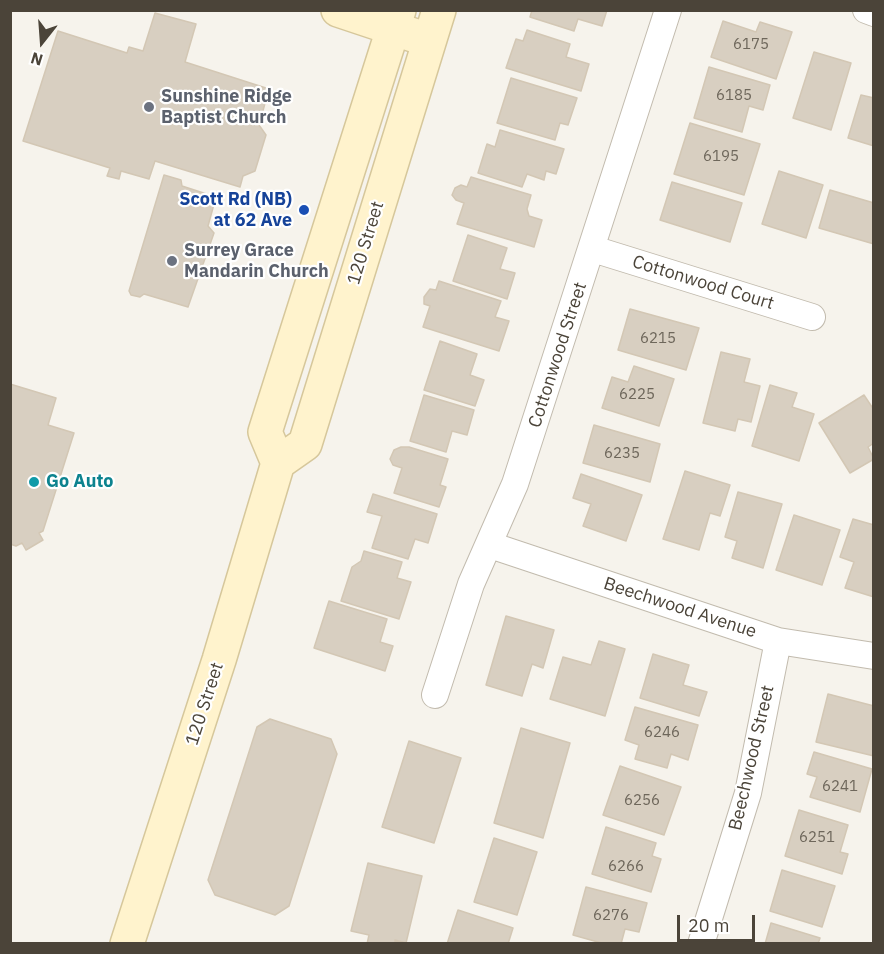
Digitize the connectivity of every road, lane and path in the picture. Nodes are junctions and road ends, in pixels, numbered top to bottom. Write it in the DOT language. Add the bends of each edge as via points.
graph roads {
  1 [pos="338,10"];
  2 [pos="668,10"];
  3 [pos="866,10"];
  4 [pos="873,13"];
  5 [pos="396,20"];
  6 [pos="434,25"];
  7 [pos="594,249"];
  8 [pos="812,317"];
  9 [pos="278,463"];
  10 [pos="490,545"];
  11 [pos="778,641"];
  12 [pos="873,656"];
  13 [pos="435,695"];
  14 [pos="127,944"];
  15 [pos="701,944"];
  1 -- 5 [label="main road"];
  2 -- 7 [label="street, Cottonwood Street"];
  3 -- 4 [label="street"];
  5 -- 6 [label="main road"];
  5 -- 9 [label="main road" via="265,432"];
  6 -- 9 [label="main road, 120 Street" via="305,444"];
  7 -- 8 [label="street, Cottonwood Court"];
  7 -- 10 [label="street, Cottonwood Street" via="515,484"];
  9 -- 14 [label="main road, 120 Street"];
  10 -- 11 [label="street, Beechwood Avenue"];
  10 -- 13 [label="street, Cottonwood Street" via="471,585"];
  11 -- 12 [label="street, Beechwood Avenue"];
  11 -- 15 [label="street, Beechwood Street" via="748,793"];
}
